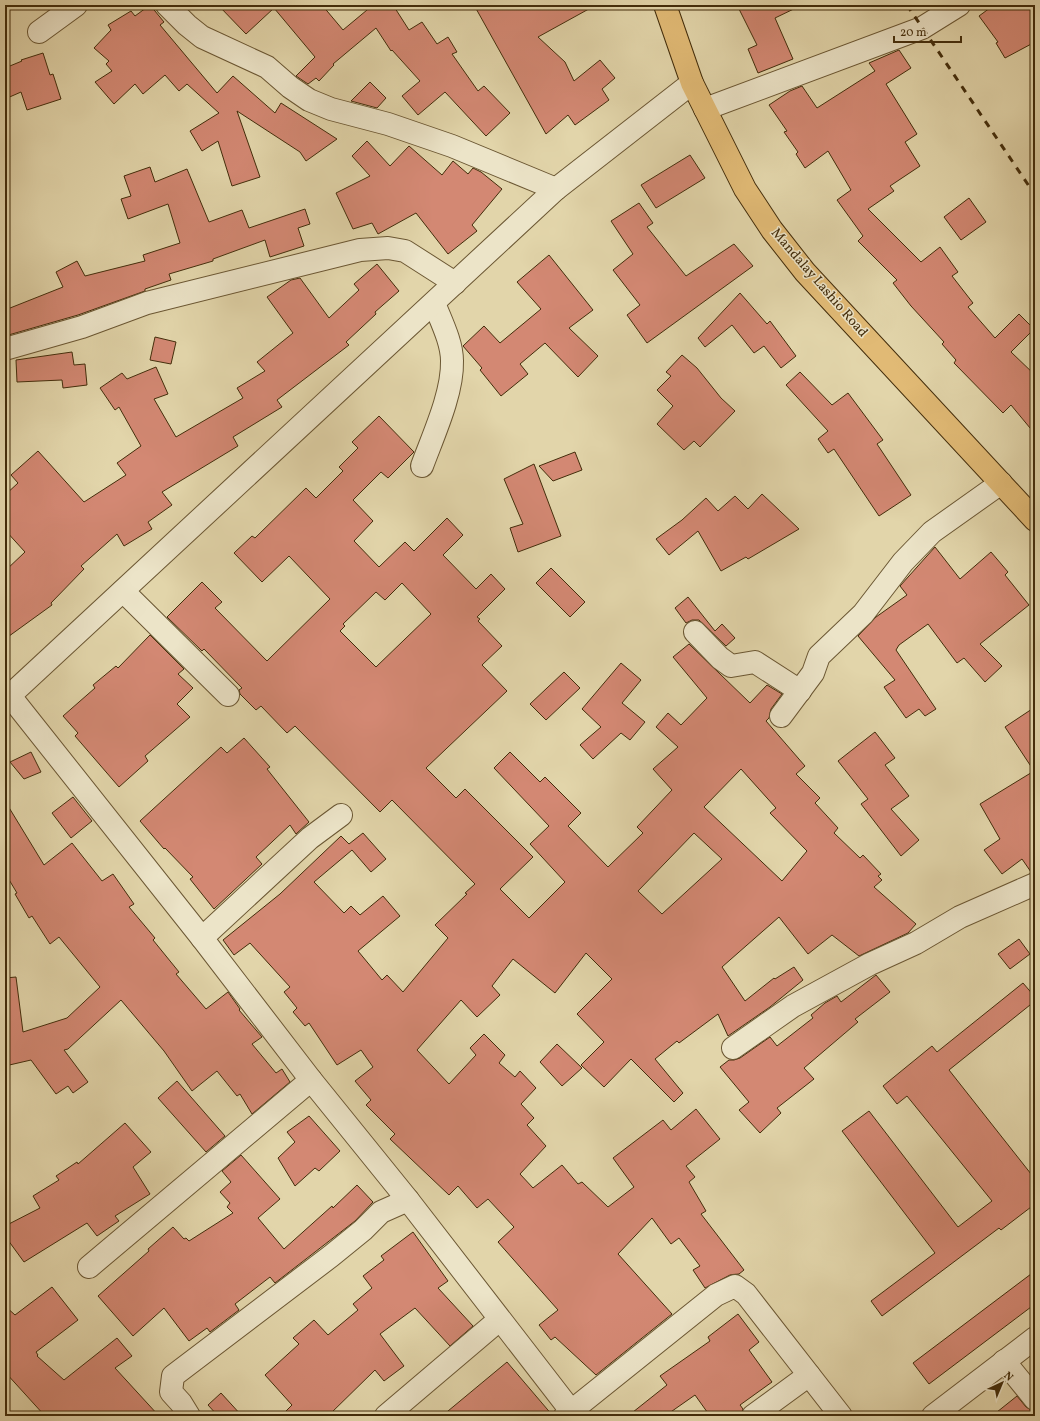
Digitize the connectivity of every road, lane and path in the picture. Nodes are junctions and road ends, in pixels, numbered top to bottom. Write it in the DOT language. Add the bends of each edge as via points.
graph roads {
  1 [pos="76,5"];
  2 [pos="167,5"];
  3 [pos="665,5"];
  4 [pos="959,5"];
  5 [pos="39,32"];
  6 [pos="692,83"];
  7 [pos="705,109"];
  8 [pos="556,189"];
  9 [pos="455,284"];
  10 [pos="434,303"];
  11 [pos="5,349"];
  12 [pos="422,466"];
  13 [pos="1001,483"];
  14 [pos="1035,520"];
  15 [pos="123,591"];
  16 [pos="695,632"];
  17 [pos="800,691"];
  18 [pos="228,695"];
  19 [pos="7,698"];
  20 [pos="781,716"];
  21 [pos="341,815"];
  22 [pos="1035,884"];
  23 [pos="202,938"];
  24 [pos="733,1048"];
  25 [pos="311,1080"];
  26 [pos="408,1200"];
  27 [pos="89,1268"];
  28 [pos="499,1320"];
  29 [pos="1035,1338"];
  30 [pos="1004,1361"];
  31 [pos="809,1375"];
  32 [pos="1035,1398"];
  33 [pos="570,1414"];
  34 [pos="189,1416"];
  35 [pos="386,1416"];
  36 [pos="753,1416"];
  37 [pos="841,1416"];
  38 [pos="934,1416"];
  1 -- 5 [label="street"];
  2 -- 8 [label="street" via="202,37 267,67 309,100 452,146"];
  3 -- 6 [label="highway, Mandalay Lashio Road"];
  4 -- 7 [label="street" via="922,28"];
  6 -- 7 [label="highway, Mandalay Lashio Road"];
  6 -- 8 [label="street"];
  7 -- 13 [label="highway, Mandalay Lashio Road" via="745,189 805,272"];
  8 -- 9 [label="street"];
  9 -- 10 [label="street"];
  9 -- 11 [label="street" via="406,251 388,248 360,250 147,303 82,327"];
  10 -- 12 [label="street" via="447,337 452,360 451,383"];
  10 -- 15 [label="street"];
  13 -- 14 [label="highway, Mandalay Lashio Road"];
  13 -- 17 [label="street" via="932,532 863,614 819,656 813,672"];
  15 -- 18 [label="street"];
  15 -- 19 [label="street"];
  16 -- 17 [label="street" via="731,666 755,662"];
  17 -- 20 [label="street"];
  19 -- 23 [label="street"];
  21 -- 23 [label="street" via="310,838"];
  22 -- 24 [label="street" via="960,917 916,943 870,964 794,1006"];
  23 -- 25 [label="street"];
  25 -- 26 [label="street"];
  25 -- 27 [label="street"];
  26 -- 28 [label="street"];
  26 -- 34 [label="street" via="381,1212 331,1256 173,1376 171,1392"];
  28 -- 33 [label="street"];
  28 -- 35 [label="street"];
  29 -- 30 [label="street"];
  30 -- 32 [label="street"];
  30 -- 38 [label="street"];
  31 -- 33 [label="street" via="746,1294 735,1286 716,1295"];
  31 -- 36 [label="street"];
  31 -- 37 [label="street"];
}
